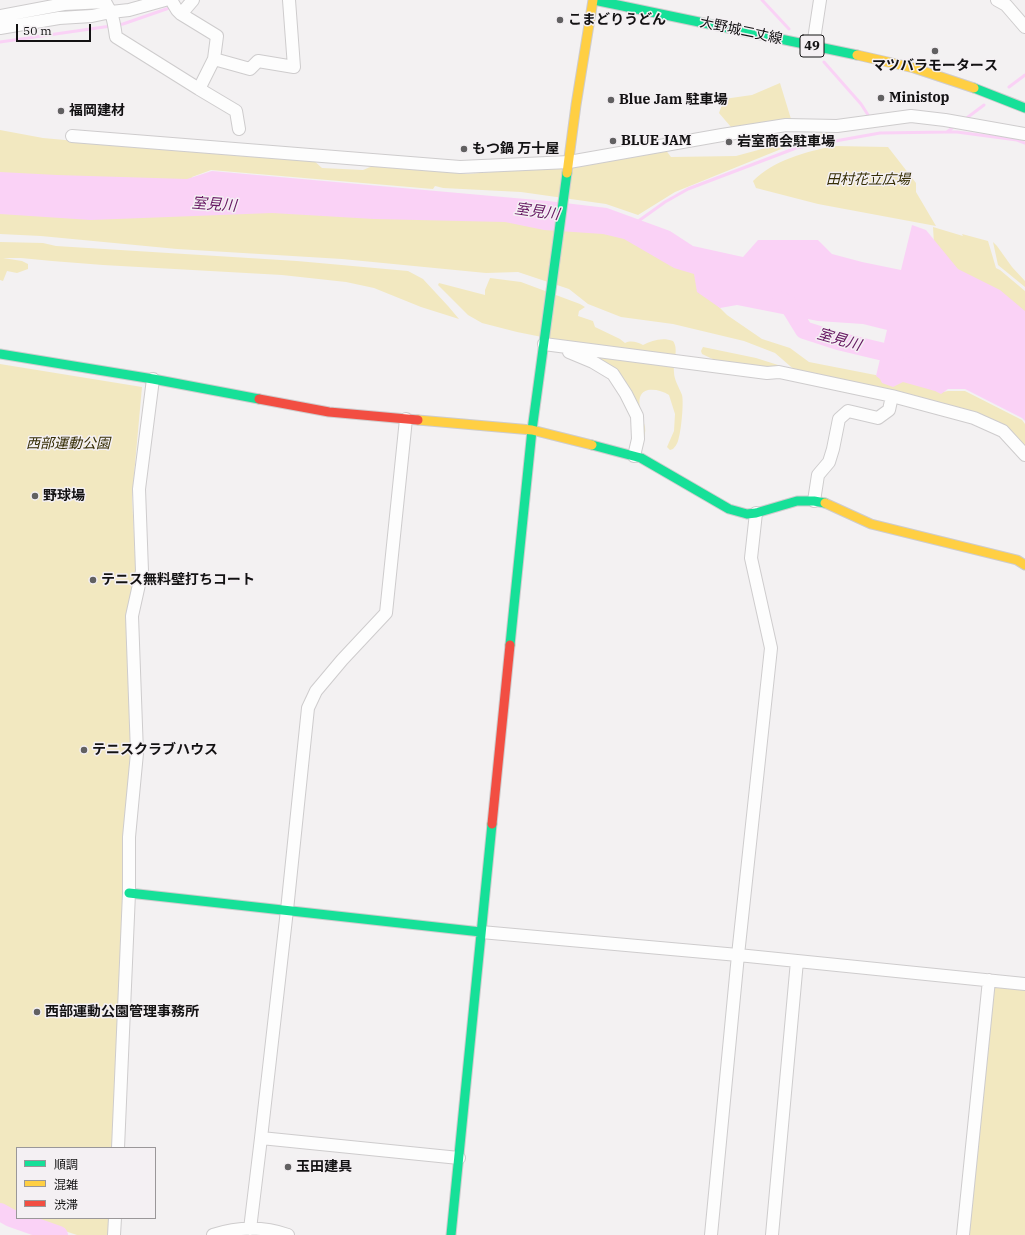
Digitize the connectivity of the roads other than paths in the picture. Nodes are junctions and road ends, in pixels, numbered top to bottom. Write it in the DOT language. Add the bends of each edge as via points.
graph roads {
  1 [pos="165,0"];
  2 [pos="193,0"];
  3 [pos="289,0"];
  4 [pos="593,0"];
  5 [pos="820,0"];
  6 [pos="997,0"];
  7 [pos="108,8"];
  8 [pos="176,8"];
  9 [pos="0,16"];
  10 [pos="1025,27"];
  11 [pos="0,28"];
  12 [pos="813,46"];
  13 [pos="214,59"];
  14 [pos="199,89"];
  15 [pos="1025,108"];
  16 [pos="239,129"];
  17 [pos="1025,134"];
  18 [pos="72,136"];
  19 [pos="569,162"];
  20 [pos="544,342"];
  21 [pos="557,346"];
  22 [pos="0,354"];
  23 [pos="153,379"];
  24 [pos="892,396"];
  25 [pos="406,419"];
  26 [pos="532,430"];
  27 [pos="1025,455"];
  28 [pos="634,456"];
  29 [pos="814,501"];
  30 [pos="756,513"];
  31 [pos="1025,565"];
  32 [pos="129,893"];
  33 [pos="287,910"];
  34 [pos="481,932"];
  35 [pos="738,955"];
  36 [pos="797,961"];
  37 [pos="989,980"];
  38 [pos="1025,984"];
  39 [pos="261,1138"];
  40 [pos="118,1147"];
  41 [pos="459,1158"];
  42 [pos="114,1219"];
  43 [pos="250,1229"];
  44 [pos="114,1235"];
  45 [pos="213,1235"];
  46 [pos="288,1235"];
  47 [pos="451,1235"];
  48 [pos="711,1235"];
  49 [pos="772,1235"];
  50 [pos="963,1235"];
  1 -- 7 [label="street" via="129,10"];
  2 -- 8 [label="street"];
  3 -- 13 [label="street" via="294,67 258,61 250,69"];
  4 -- 12 [label="street, 大野城二丈線 / 49"];
  4 -- 19 [label="street"];
  5 -- 12 [label="street"];
  6 -- 10 [label="street" via="1006,5"];
  7 -- 9 [label="street" via="64,4"];
  7 -- 11 [label="street" via="92,16 59,18"];
  7 -- 14 [label="street" via="116,37"];
  8 -- 13 [label="street" via="217,36"];
  12 -- 15 [label="street, 大野城二丈線 / 49" via="930,72"];
  13 -- 14 [label="street"];
  14 -- 16 [label="street" via="236,110"];
  17 -- 19 [label="street" via="911,116 837,126 786,125"];
  18 -- 19 [label="street" via="460,167"];
  19 -- 20 [label="street"];
  20 -- 21 [label="street"];
  20 -- 26 [label="street"];
  21 -- 24 [label="street" via="767,374 779,372"];
  21 -- 28 [label="street" via="613,374 637,416 638,439"];
  22 -- 23 [label="street"];
  23 -- 25 [label="street" via="330,412"];
  23 -- 32 [label="street" via="139,489 142,571 132,616 137,753 129,837"];
  24 -- 27 [label="street" via="974,418 1003,431"];
  24 -- 29 [label="street" via="889,410 878,418 848,411 839,419 834,449 829,462 818,475"];
  25 -- 26 [label="street"];
  25 -- 33 [label="street" via="386,613 316,691 308,708"];
  26 -- 28 [label="street"];
  26 -- 34 [label="street"];
  28 -- 30 [label="street" via="728,509 747,514"];
  29 -- 30 [label="street" via="797,501"];
  29 -- 31 [label="street" via="828,504 871,524 1017,560"];
  30 -- 35 [label="street" via="751,558 771,648"];
  32 -- 33 [label="street"];
  32 -- 40 [label="street"];
  33 -- 34 [label="street"];
  33 -- 39 [label="street"];
  34 -- 35 [label="street"];
  34 -- 41 [label="street"];
  35 -- 36 [label="street"];
  35 -- 48 [label="street"];
  36 -- 37 [label="street"];
  36 -- 49 [label="street"];
  37 -- 38 [label="street"];
  37 -- 50 [label="street"];
  39 -- 41 [label="street"];
  39 -- 43 [label="street"];
  41 -- 47 [label="street"];
  42 -- 44 [label="street"];
  43 -- 45 [label="street" via="235,1229"];
  43 -- 46 [label="street" via="265,1229"];
}
